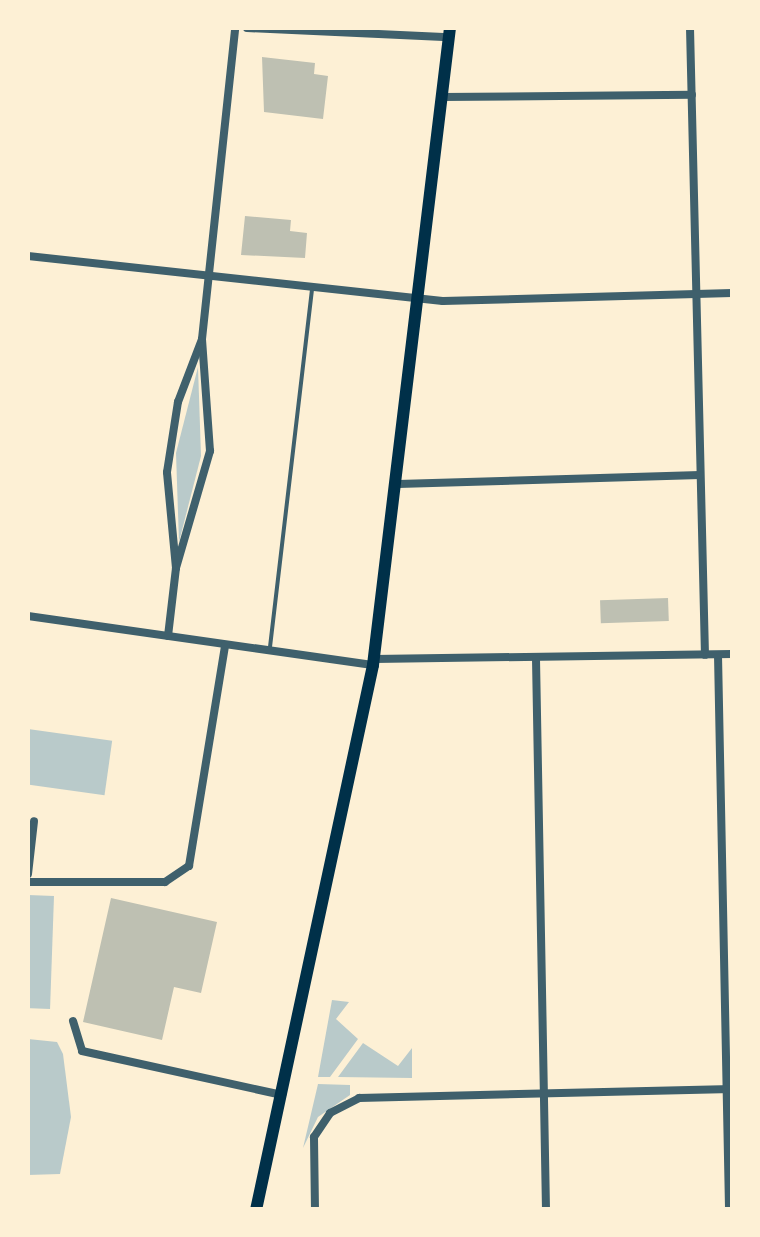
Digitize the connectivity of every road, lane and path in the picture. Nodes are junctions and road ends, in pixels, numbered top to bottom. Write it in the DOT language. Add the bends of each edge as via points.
graph roads {
  1 [pos="235,28"];
  2 [pos="247,28"];
  3 [pos="690,28"];
  4 [pos="449,32"];
  5 [pos="692,94"];
  6 [pos="442,97"];
  7 [pos="28,256"];
  8 [pos="208,276"];
  9 [pos="312,286"];
  10 [pos="732,293"];
  11 [pos="696,294"];
  12 [pos="418,298"];
  13 [pos="202,339"];
  14 [pos="700,475"];
  15 [pos="398,484"];
  16 [pos="176,568"];
  17 [pos="28,616"];
  18 [pos="168,636"];
  19 [pos="225,645"];
  20 [pos="269,652"];
  21 [pos="732,654"];
  22 [pos="706,655"];
  23 [pos="718,655"];
  24 [pos="536,659"];
  25 [pos="373,662"];
  26 [pos="34,821"];
  27 [pos="28,874"];
  28 [pos="28,882"];
  29 [pos="73,1021"];
  30 [pos="730,1089"];
  31 [pos="544,1092"];
  32 [pos="282,1095"];
  33 [pos="730,1164"];
  34 [pos="256,1210"];
  35 [pos="315,1210"];
  36 [pos="546,1210"];
  37 [pos="729,1210"];
  1 -- 8 [label="street"];
  2 -- 4 [label="street"];
  3 -- 5 [label="street"];
  4 -- 6 [label="main road"];
  5 -- 6 [label="street"];
  5 -- 11 [label="street"];
  6 -- 12 [label="main road"];
  7 -- 8 [label="street"];
  8 -- 9 [label="street"];
  8 -- 13 [label="street"];
  9 -- 12 [label="street"];
  9 -- 20 [label="lane"];
  10 -- 11 [label="street"];
  11 -- 12 [label="street"];
  11 -- 14 [label="street"];
  12 -- 15 [label="main road"];
  13 -- 16 [label="street" via="210,451"];
  13 -- 16 [label="street" via="178,402 167,472"];
  14 -- 15 [label="street"];
  14 -- 22 [label="street"];
  15 -- 25 [label="main road"];
  16 -- 18 [label="street"];
  17 -- 18 [label="street"];
  18 -- 19 [label="street"];
  19 -- 20 [label="street"];
  19 -- 28 [label="street" via="190,866 165,882"];
  20 -- 25 [label="street"];
  21 -- 23 [label="street"];
  22 -- 23 [label="street"];
  22 -- 24 [label="street"];
  23 -- 30 [label="street"];
  24 -- 25 [label="street"];
  24 -- 31 [label="street"];
  25 -- 32 [label="main road"];
  26 -- 27 [label="street"];
  29 -- 32 [label="street" via="82,1051"];
  30 -- 31 [label="street"];
  30 -- 33 [label="street"];
  31 -- 35 [label="street" via="342,1104 314,1137"];
  31 -- 36 [label="street"];
  32 -- 34 [label="main road"];
  33 -- 37 [label="street"];
}
